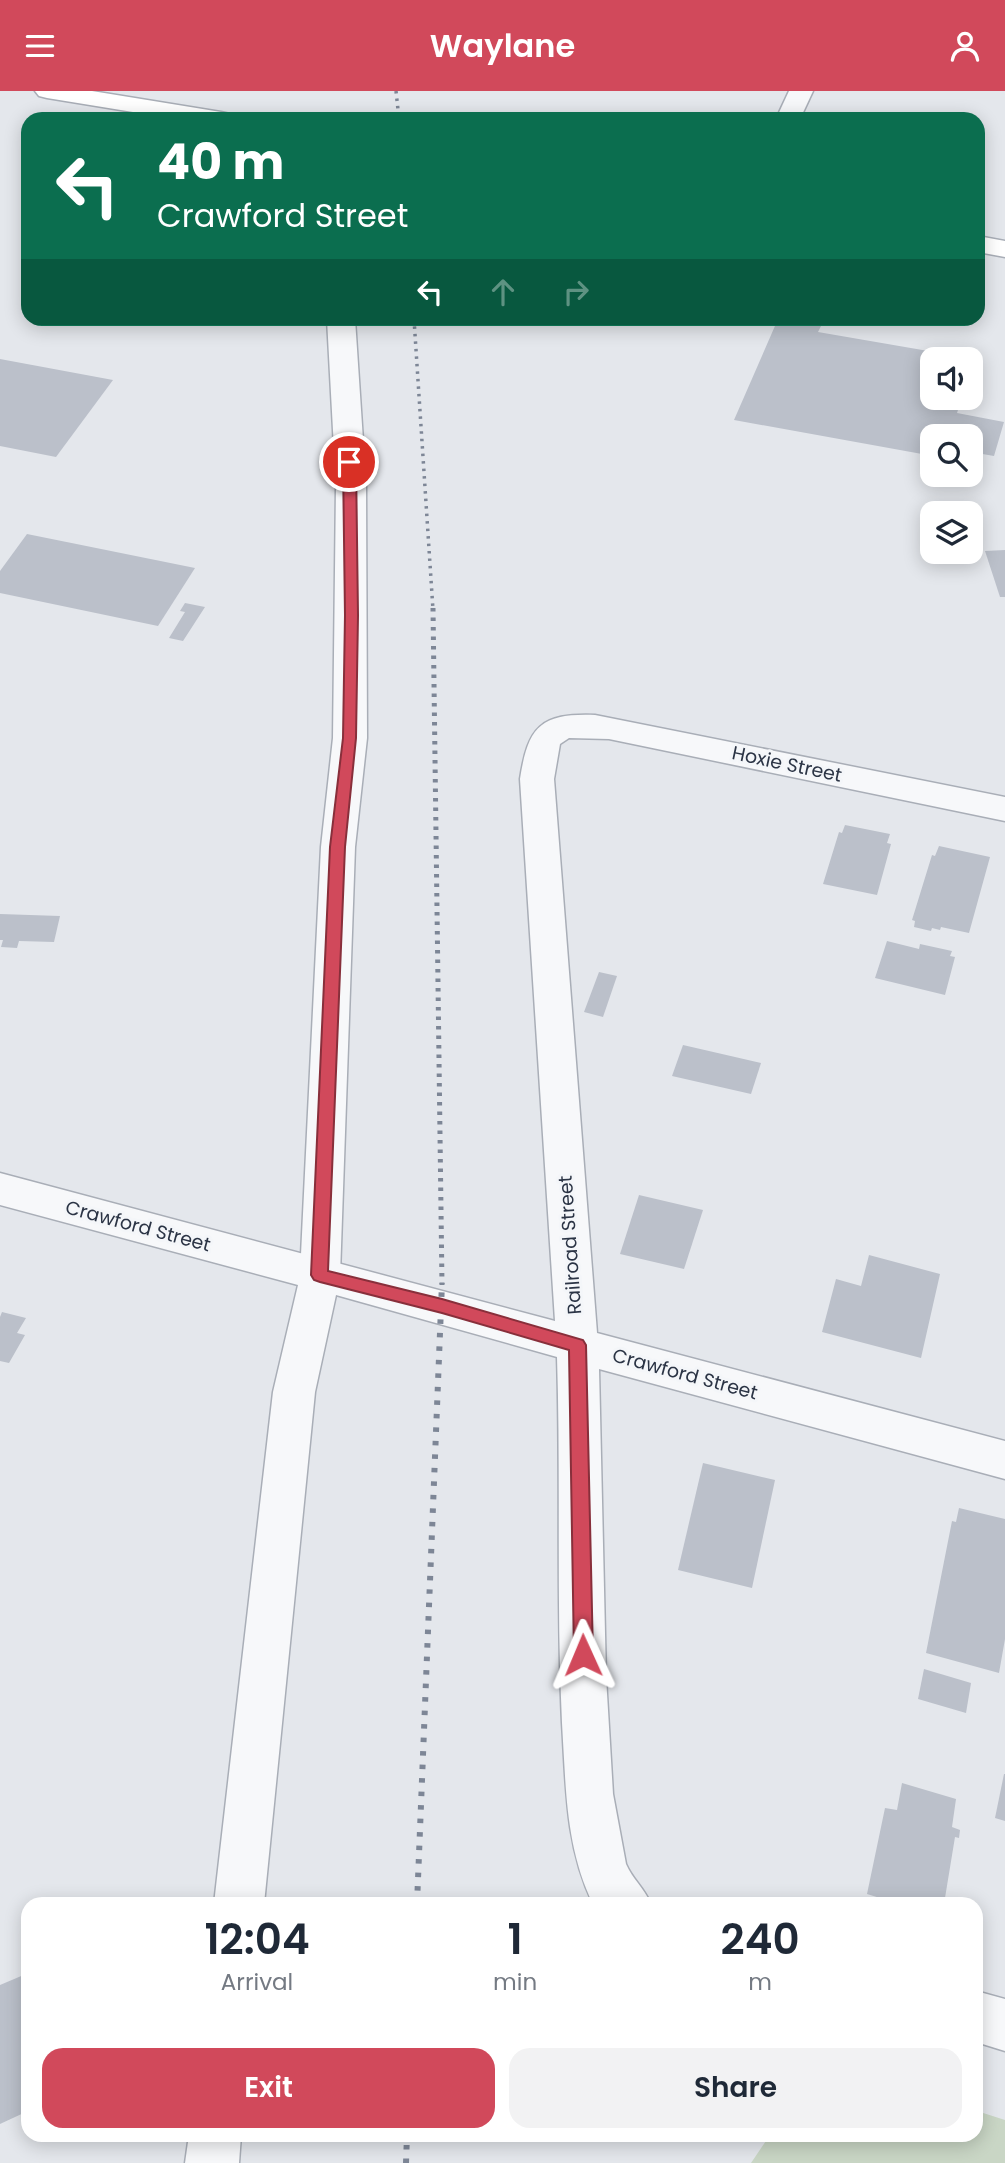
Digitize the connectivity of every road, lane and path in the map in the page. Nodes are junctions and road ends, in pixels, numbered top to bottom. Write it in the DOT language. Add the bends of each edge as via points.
graph roads {
  1 [pos="47,91"];
  2 [pos="801,91"];
  3 [pos="178,112"];
  4 [pos="791,112"];
  5 [pos="985,245"];
  6 [pos="1005,249"];
  7 [pos="341,326"];
  8 [pos="567,727"];
  9 [pos="1005,809"];
  10 [pos="0,1189"];
  11 [pos="320,1275"];
  12 [pos="577,1345"];
  13 [pos="1005,1460"];
  14 [pos="240,1897"];
  15 [pos="618,1897"];
  16 [pos="983,2018"];
  17 [pos="1005,2025"];
  18 [pos="214,2142"];
  19 [pos="212,2163"];
  1 -- 3 [label="main road"];
  2 -- 4 [label="street"];
  5 -- 6 [label="main road"];
  7 -- 11 [label="street" via="351,486 350,724 338,847"];
  8 -- 9 [label="street, Hoxie Street" via="586,725 646,735"];
  8 -- 12 [label="street, Railroad Street" via="548,736 537,779"];
  10 -- 11 [label="street, Crawford Street"];
  11 -- 12 [label="street, Crawford Street"];
  11 -- 14 [label="street" via="294,1392"];
  12 -- 13 [label="street, Crawford Street"];
  12 -- 15 [label="street, Railroad Street" via="584,1708 595,1848 609,1887"];
  16 -- 17 [label="street"];
  18 -- 19 [label="street"];
}
